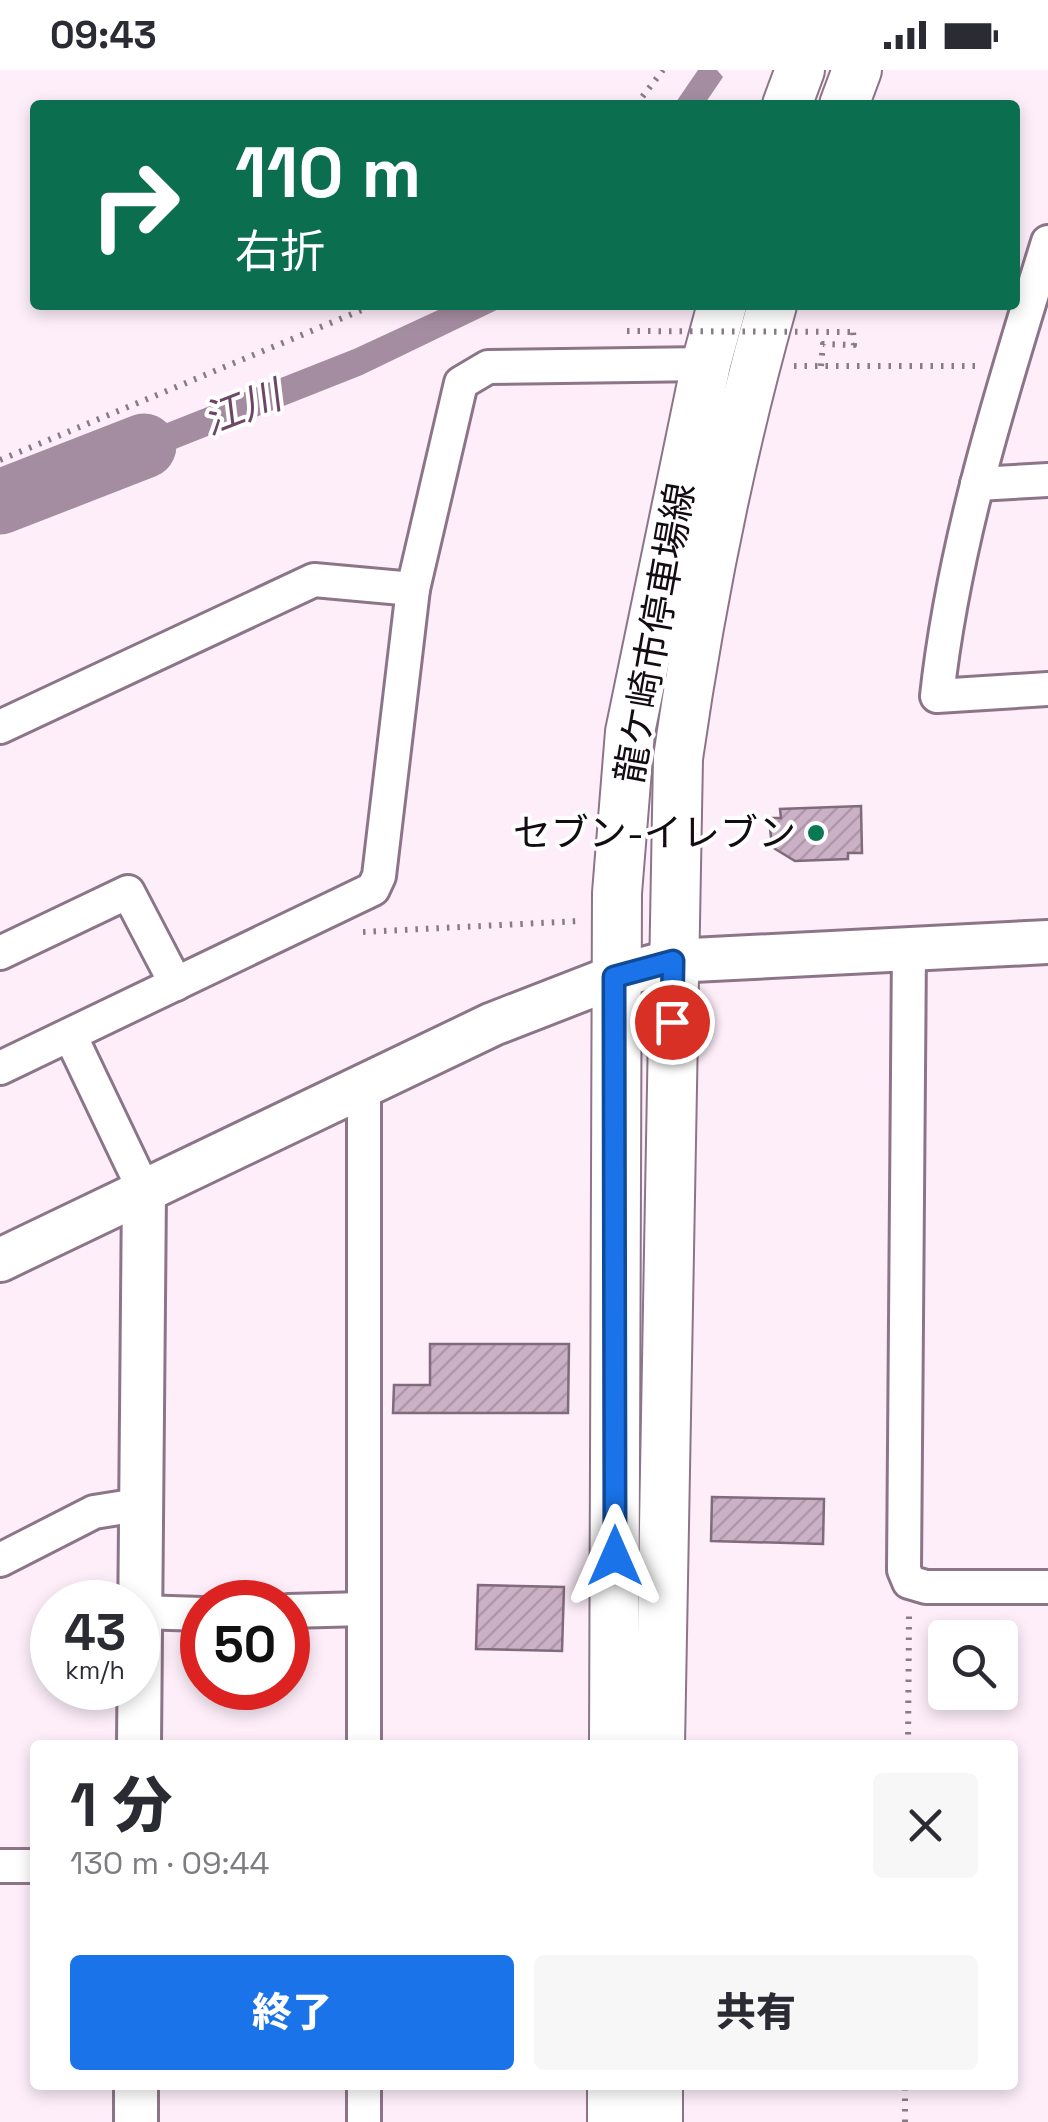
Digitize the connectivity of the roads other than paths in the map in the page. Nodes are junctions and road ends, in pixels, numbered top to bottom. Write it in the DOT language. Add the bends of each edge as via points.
graph roads {
  1 [pos="800,70"];
  2 [pos="857,70"];
  3 [pos="790,100"];
  4 [pos="846,100"];
  5 [pos="1048,242"];
  6 [pos="721,310"];
  7 [pos="771,310"];
  8 [pos="706,364"];
  9 [pos="1048,480"];
  10 [pos="977,484"];
  11 [pos="413,589"];
  12 [pos="1048,689"];
  13 [pos="0,727"];
  14 [pos="1048,942"];
  15 [pos="909,948"];
  16 [pos="0,953"];
  17 [pos="673,961"];
  18 [pos="614,977"];
  19 [pos="176,984"];
  20 [pos="70,1035"];
  21 [pos="0,1068"];
  22 [pos="364,1083"];
  23 [pos="144,1190"];
  24 [pos="0,1260"];
  25 [pos="144,1504"];
  26 [pos="0,1560"];
  27 [pos="141,1580"];
  28 [pos="1048,1587"];
  29 [pos="364,1609"];
  30 [pos="310,1610"];
  31 [pos="139,1710"];
  32 [pos="139,1740"];
  33 [pos="364,1740"];
  34 [pos="614,1740"];
  35 [pos="660,1740"];
  36 [pos="0,1866"];
  37 [pos="30,1866"];
  38 [pos="136,2090"];
  39 [pos="364,2090"];
  40 [pos="612,2090"];
  41 [pos="658,2090"];
  42 [pos="136,2122"];
  43 [pos="364,2122"];
  44 [pos="612,2122"];
  45 [pos="658,2122"];
  1 -- 3 [label="main road"];
  2 -- 4 [label="main road"];
  5 -- 10 [label="street"];
  6 -- 8 [label="main road, 龍ケ崎市停車場線"];
  7 -- 17 [label="main road, 龍ケ崎市停車場線" via="697,624 678,758"];
  8 -- 11 [label="street" via="488,367 460,383"];
  8 -- 18 [label="main road, 龍ケ崎市停車場線" via="630,732"];
  9 -- 10 [label="street"];
  10 -- 12 [label="street" via="936,696"];
  11 -- 13 [label="street" via="314,580"];
  11 -- 19 [label="street" via="380,876 373,889"];
  14 -- 15 [label="street"];
  15 -- 17 [label="street"];
  15 -- 28 [label="street" via="904,1570 910,1582 926,1587"];
  16 -- 19 [label="street" via="128,892"];
  17 -- 18 [label="street"];
  17 -- 35 [label="main road, 龍ケ崎市停車場線"];
  18 -- 22 [label="street"];
  18 -- 34 [label="main road, 龍ケ崎市停車場線"];
  19 -- 20 [label="street"];
  20 -- 21 [label="street"];
  20 -- 23 [label="street"];
  22 -- 23 [label="street"];
  22 -- 29 [label="street"];
  23 -- 24 [label="street"];
  23 -- 25 [label="street"];
  25 -- 26 [label="street" via="94,1512"];
  25 -- 27 [label="street"];
  29 -- 30 [label="street"];
  29 -- 33 [label="street"];
  31 -- 32 [label="street"];
  36 -- 37 [label="street"];
  38 -- 42 [label="street"];
  39 -- 43 [label="street"];
  40 -- 44 [label="main road"];
  41 -- 45 [label="main road"];
}
